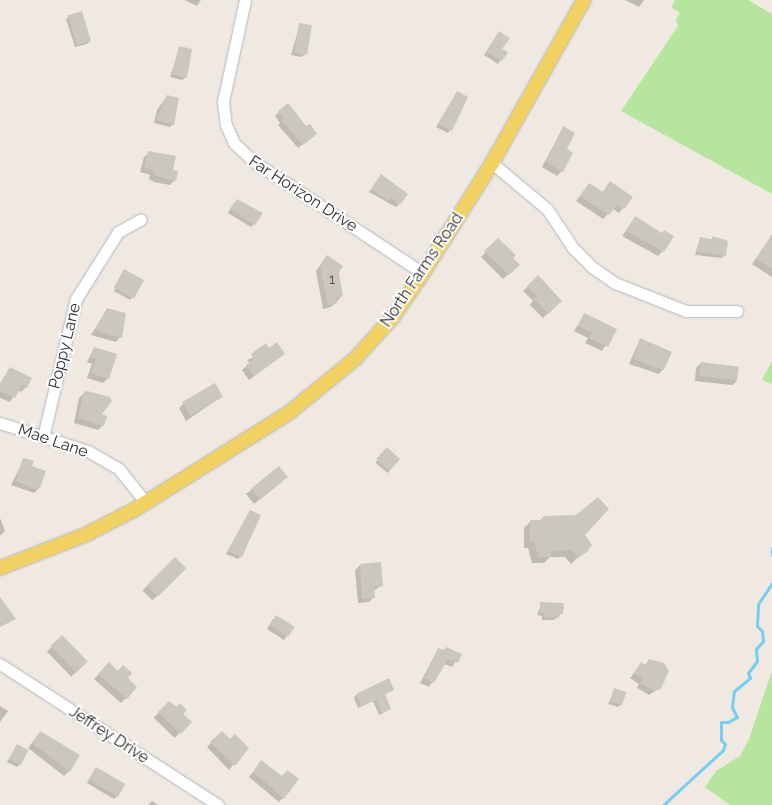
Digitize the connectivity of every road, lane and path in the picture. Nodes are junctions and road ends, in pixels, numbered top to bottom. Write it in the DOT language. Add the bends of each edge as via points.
graph roads {
  1 [pos="245,0"];
  2 [pos="584,0"];
  3 [pos="492,163"];
  4 [pos="141,219"];
  5 [pos="423,273"];
  6 [pos="737,311"];
  7 [pos="0,423"];
  8 [pos="43,437"];
  9 [pos="146,503"];
  10 [pos="0,568"];
  11 [pos="0,664"];
  12 [pos="218,805"];
  1 -- 5 [label="street, Far Horizon Drive" via="223,102 226,125 234,143 252,161"];
  2 -- 3 [label="main road, North Farms Road"];
  3 -- 5 [label="main road, North Farms Road"];
  3 -- 6 [label="street" via="547,209 573,248 615,283 686,311"];
  4 -- 8 [label="street, Poppy Lane" via="118,232 76,299"];
  5 -- 9 [label="main road, North Farms Road" via="393,317 324,386 290,412"];
  7 -- 8 [label="street, Mae Lane"];
  8 -- 9 [label="street, Mae Lane" via="88,451 119,470"];
  9 -- 10 [label="main road, North Farms Road" via="87,534"];
  11 -- 12 [label="street, Jeffrey Drive"];
}
